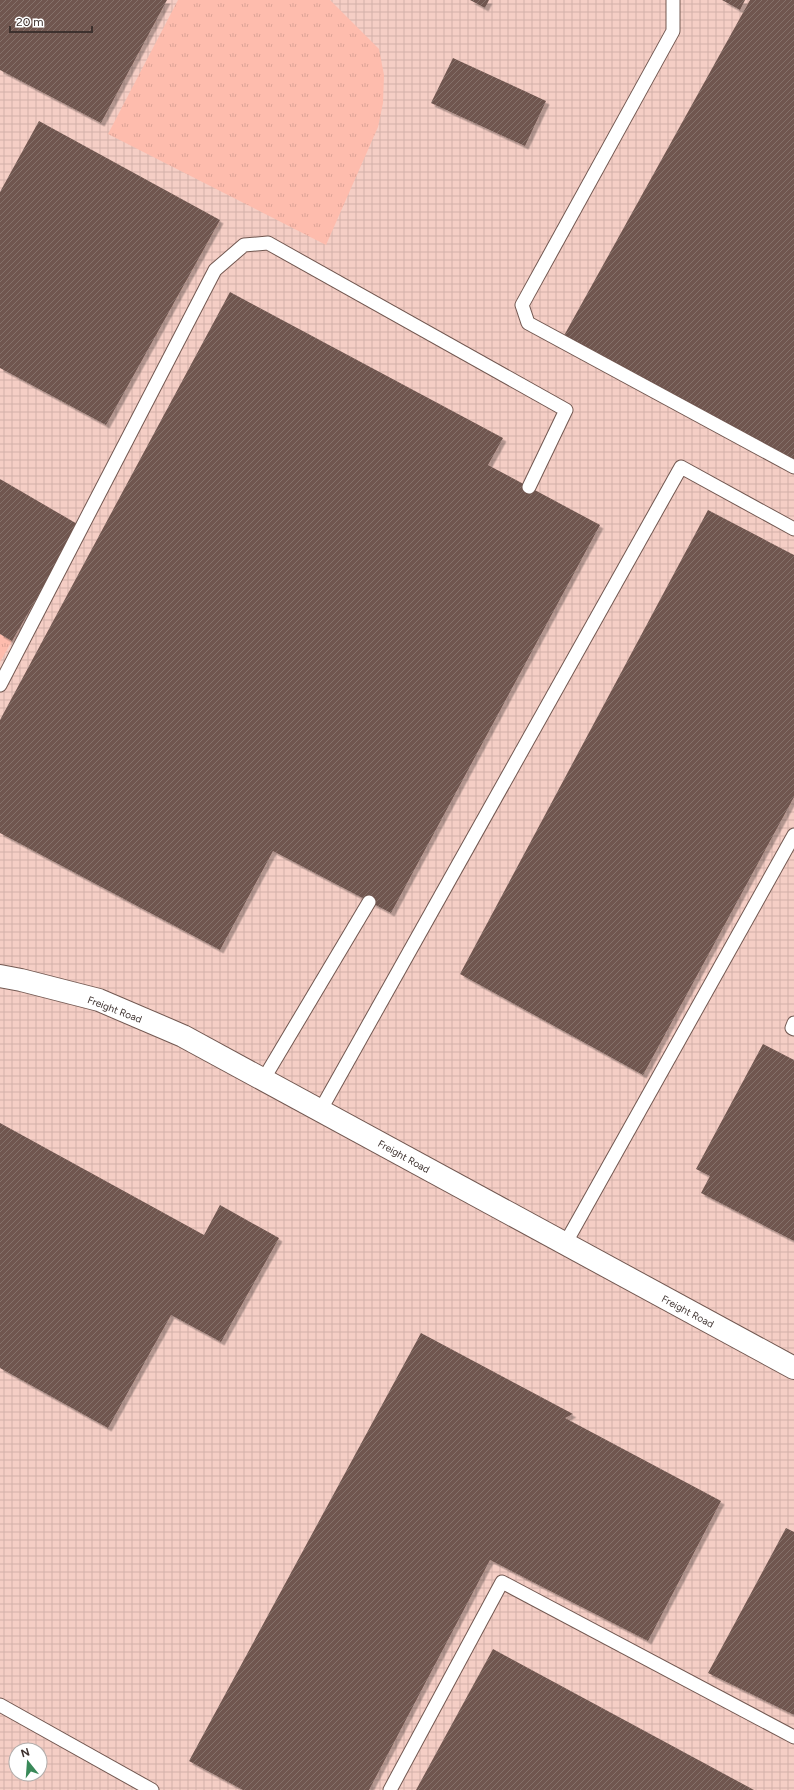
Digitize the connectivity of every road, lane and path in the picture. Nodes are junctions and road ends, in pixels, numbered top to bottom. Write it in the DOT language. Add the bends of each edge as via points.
graph roads {
  1 [pos="673,0"];
  2 [pos="794,467"];
  3 [pos="530,488"];
  4 [pos="794,529"];
  5 [pos="0,685"];
  6 [pos="794,835"];
  7 [pos="369,902"];
  8 [pos="0,976"];
  9 [pos="794,1024"];
  10 [pos="794,1029"];
  11 [pos="263,1080"];
  12 [pos="320,1111"];
  13 [pos="565,1244"];
  14 [pos="794,1368"];
  15 [pos="0,1705"];
  16 [pos="794,1737"];
  17 [pos="152,1790"];
  18 [pos="390,1790"];
  1 -- 2 [label="lane" via="673,30 522,304 528,323"];
  3 -- 5 [label="lane" via="566,410 268,243 244,245 215,270"];
  4 -- 12 [label="lane" via="681,467"];
  6 -- 13 [label="lane"];
  7 -- 11 [label="lane"];
  8 -- 11 [label="street, Freight Road" via="99,1000 183,1036"];
  9 -- 10 [label="lane"];
  11 -- 12 [label="street, Freight Road"];
  12 -- 13 [label="street, Freight Road"];
  13 -- 14 [label="street, Freight Road"];
  15 -- 17 [label="lane"];
  16 -- 18 [label="lane" via="502,1582"];
}
